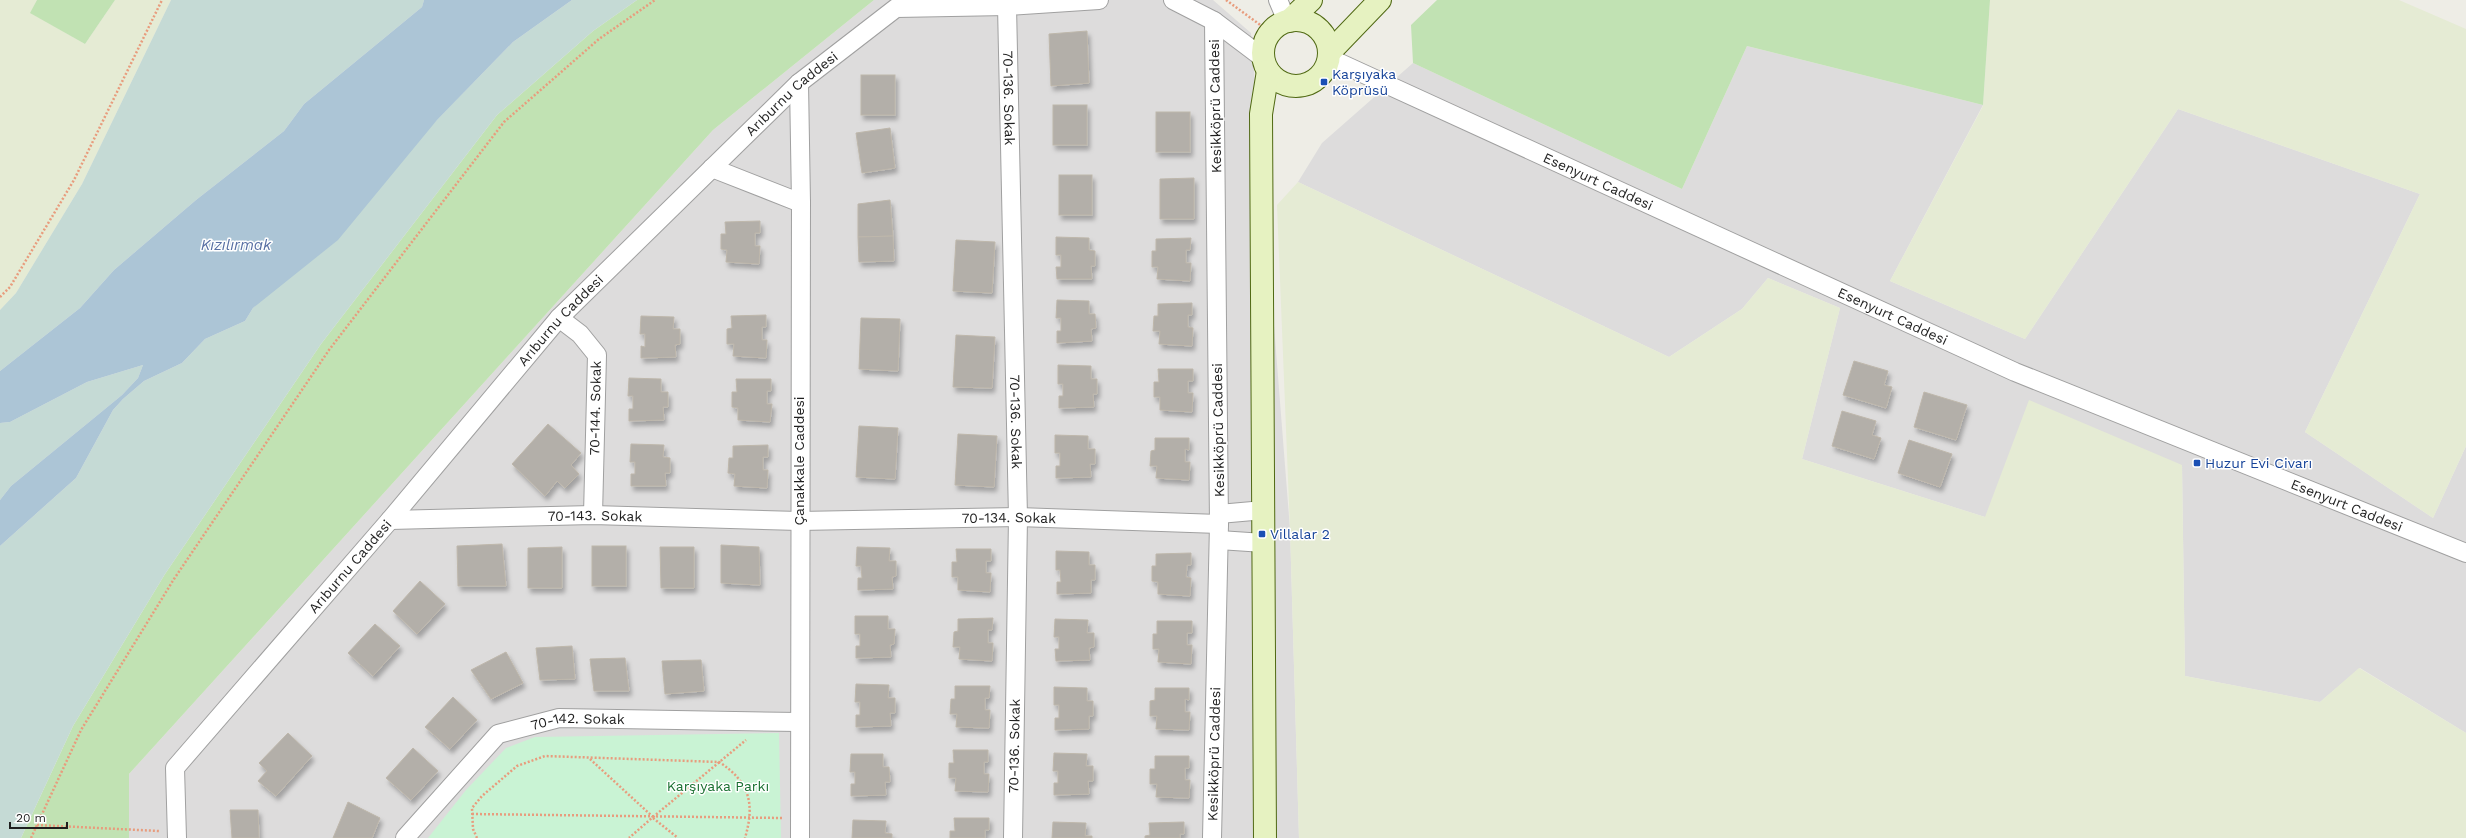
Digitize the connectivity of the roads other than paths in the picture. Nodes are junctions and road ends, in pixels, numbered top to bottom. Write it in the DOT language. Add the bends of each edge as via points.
graph roads {
  1 [pos="1099,0"];
  2 [pos="1173,0"];
  3 [pos="1278,0"];
  4 [pos="1311,0"];
  5 [pos="1380,0"];
  6 [pos="1006,6"];
  7 [pos="1214,21"];
  8 [pos="1282,25"];
  9 [pos="1329,55"];
  10 [pos="1265,64"];
  11 [pos="798,83"];
  12 [pos="712,168"];
  13 [pos="801,203"];
  14 [pos="559,318"];
  15 [pos="1264,510"];
  16 [pos="593,515"];
  17 [pos="1018,517"];
  18 [pos="390,520"];
  19 [pos="799,521"];
  20 [pos="1219,526"];
  21 [pos="1264,543"];
  22 [pos="2466,553"];
  23 [pos="799,722"];
  24 [pos="177,835"];
  25 [pos="405,838"];
  26 [pos="800,838"];
  27 [pos="1014,838"];
  28 [pos="1212,838"];
  29 [pos="1265,838"];
  1 -- 6 [label="street, Arıburnu Caddesi"];
  2 -- 7 [label="street"];
  3 -- 8 [label="street"];
  4 -- 8 [label="street"];
  5 -- 9 [label="street"];
  6 -- 11 [label="street, Arıburnu Caddesi" via="896,8"];
  6 -- 17 [label="street, 70-136. Sokak"];
  7 -- 10 [label="street"];
  7 -- 20 [label="street, Kesikköprü Caddesi"];
  8 -- 9 [label="street" via="1304,20 1314,25 1326,38"];
  8 -- 10 [label="street" via="1264,45"];
  9 -- 10 [label="street" via="1324,72 1306,85 1283,84"];
  9 -- 22 [label="street, Esenyurt Caddesi" via="2015,372"];
  10 -- 15 [label="street" via="1261,114"];
  11 -- 12 [label="street, Arıburnu Caddesi"];
  11 -- 13 [label="street, Çanakkale Caddesi"];
  12 -- 13 [label="street"];
  12 -- 14 [label="street, Arıburnu Caddesi"];
  13 -- 19 [label="street, Çanakkale Caddesi"];
  14 -- 16 [label="street, 70-144. Sokak" via="580,334 597,355"];
  14 -- 18 [label="street, Arıburnu Caddesi"];
  15 -- 20 [label="street"];
  15 -- 21 [label="street"];
  16 -- 18 [label="street, 70-143. Sokak"];
  16 -- 19 [label="street, 70-143. Sokak"];
  17 -- 19 [label="street, 70-134. Sokak"];
  17 -- 20 [label="street, 70-134. Sokak"];
  17 -- 27 [label="street, 70-136. Sokak"];
  18 -- 24 [label="street, Arıburnu Caddesi" via="175,768"];
  19 -- 23 [label="street, Çanakkale Caddesi"];
  20 -- 21 [label="street"];
  20 -- 28 [label="street, Kesikköprü Caddesi"];
  21 -- 29 [label="street"];
  23 -- 25 [label="street, 70-142. Sokak" via="559,718 498,734"];
  23 -- 26 [label="street, Çanakkale Caddesi"];
}
